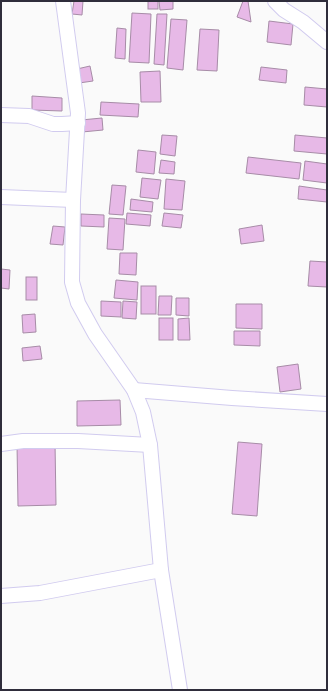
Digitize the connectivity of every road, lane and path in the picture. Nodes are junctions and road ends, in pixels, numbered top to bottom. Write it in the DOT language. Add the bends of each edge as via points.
graph roads {
  1 [pos="63,1"];
  2 [pos="275,1"];
  3 [pos="327,42"];
  4 [pos="1,115"];
  5 [pos="78,123"];
  6 [pos="1,197"];
  7 [pos="73,200"];
  8 [pos="134,390"];
  9 [pos="327,404"];
  10 [pos="1,444"];
  11 [pos="150,445"];
  12 [pos="161,570"];
  13 [pos="1,596"];
  14 [pos="180,690"];
  1 -- 5 [label="street"];
  2 -- 3 [label="street"];
  4 -- 5 [label="street" via="29,116 53,124"];
  5 -- 7 [label="street"];
  6 -- 7 [label="street"];
  7 -- 8 [label="street" via="72,282 78,303 95,334"];
  8 -- 9 [label="street"];
  8 -- 11 [label="street" via="143,412"];
  10 -- 11 [label="street" via="62,441"];
  11 -- 12 [label="street"];
  12 -- 13 [label="street" via="40,593"];
  12 -- 14 [label="street"];
}
